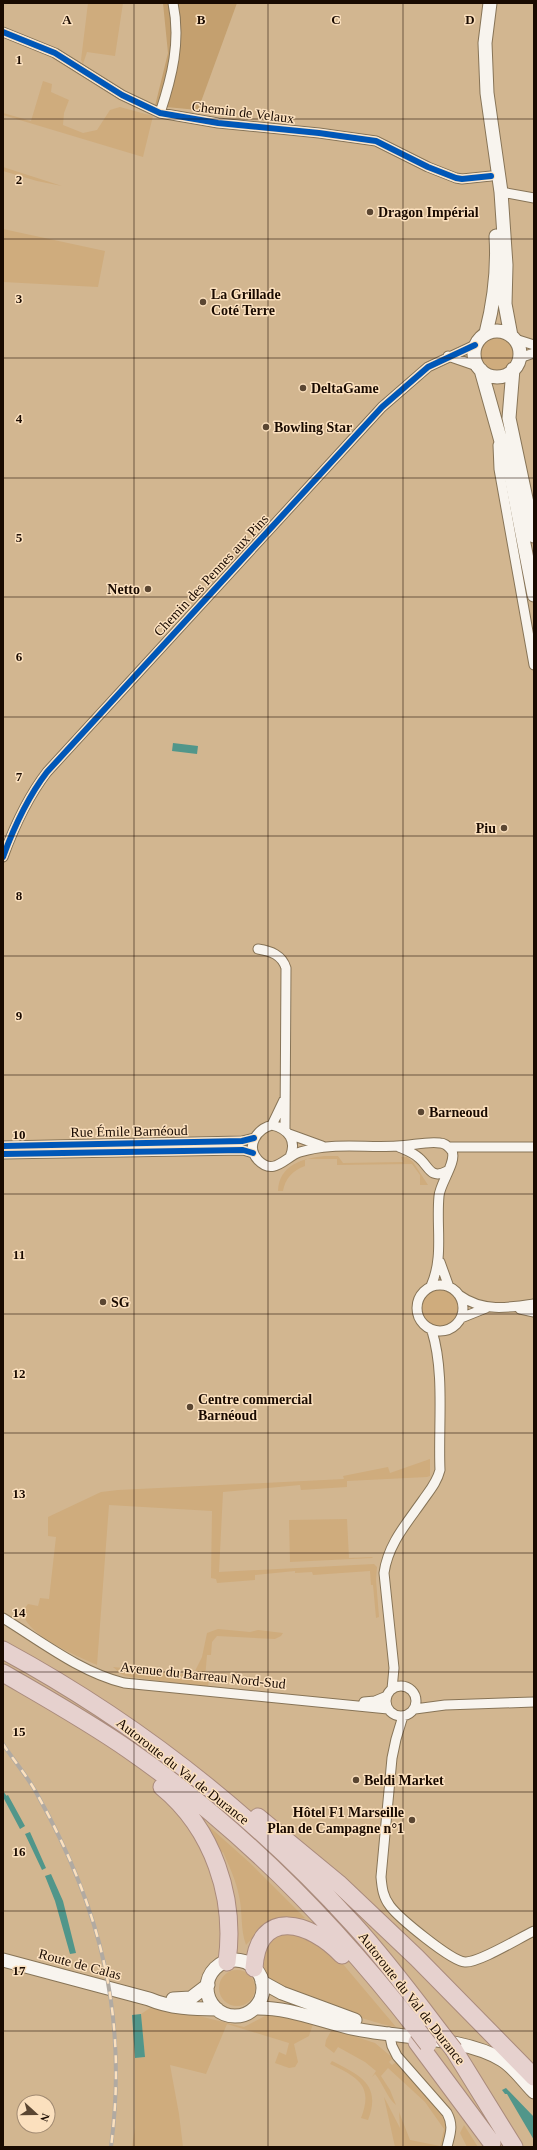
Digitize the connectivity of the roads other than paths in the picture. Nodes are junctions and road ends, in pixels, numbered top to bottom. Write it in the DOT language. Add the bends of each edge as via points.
graph roads {
  1 [pos="173,3"];
  2 [pos="483,3"];
  3 [pos="490,3"];
  4 [pos="3,32"];
  5 [pos="160,113"];
  6 [pos="490,176"];
  7 [pos="501,192"];
  8 [pos="534,198"];
  9 [pos="486,333"];
  10 [pos="513,337"];
  11 [pos="475,345"];
  12 [pos="534,345"];
  13 [pos="534,353"];
  14 [pos="448,356"];
  15 [pos="516,364"];
  16 [pos="479,368"];
  17 [pos="497,424"];
  18 [pos="534,536"];
  19 [pos="534,595"];
  20 [pos="534,665"];
  21 [pos="3,857"];
  22 [pos="258,949"];
  23 [pos="285,1099"];
  24 [pos="272,1125"];
  25 [pos="287,1132"];
  26 [pos="254,1138"];
  27 [pos="435,1143"];
  28 [pos="3,1146"];
  29 [pos="397,1146"];
  30 [pos="325,1147"];
  31 [pos="449,1147"];
  32 [pos="534,1147"];
  33 [pos="253,1153"];
  34 [pos="3,1154"];
  35 [pos="290,1157"];
  36 [pos="423,1161"];
  37 [pos="447,1171"];
  38 [pos="431,1172"];
  39 [pos="439,1196"];
  40 [pos="439,1258"];
  41 [pos="431,1286"];
  42 [pos="449,1287"];
  43 [pos="459,1295"];
  44 [pos="534,1304"];
  45 [pos="514,1307"];
  46 [pos="487,1308"];
  47 [pos="534,1312"];
  48 [pos="462,1318"];
  49 [pos="432,1331"];
  50 [pos="445,1331"];
  51 [pos="438,1361"];
  52 [pos="3,1618"];
  53 [pos="3,1650"];
  54 [pos="394,1668"];
  55 [pos="3,1673"];
  56 [pos="405,1686"];
  57 [pos="390,1692"];
  58 [pos="415,1694"];
  59 [pos="534,1702"];
  60 [pos="345,1703"];
  61 [pos="444,1705"];
  62 [pos="415,1709"];
  63 [pos="395,1713"];
  64 [pos="87,1722"];
  65 [pos="185,1769"];
  66 [pos="534,1931"];
  67 [pos="3,1960"];
  68 [pos="227,1962"];
  69 [pos="258,1975"];
  70 [pos="208,1985"];
  71 [pos="149,1998"];
  72 [pos="255,2008"];
  73 [pos="217,2009"];
  74 [pos="389,2032"];
  75 [pos="422,2036"];
  76 [pos="509,2050"];
  77 [pos="534,2067"];
  78 [pos="529,2076"];
  79 [pos="534,2092"];
  80 [pos="493,2145"];
  81 [pos="447,2147"];
  82 [pos="514,2147"];
  1 -- 5 [label="street" via="175,49 168,89"];
  2 -- 6 [label="main road" via="479,31 479,94"];
  3 -- 7 [label="main road" via="485,43 487,93"];
  4 -- 5 [label="street, Chemin de Velaux" via="55,53 122,95"];
  5 -- 6 [label="street, Chemin de Velaux" via="218,123 376,141 456,178 476,179"];
  6 -- 9 [label="main road" via="496,222 496,260"];
  7 -- 8 [label="street"];
  7 -- 10 [label="main road" via="506,265 505,304"];
  9 -- 10 [label="main road" via="497,330"];
  9 -- 11 [label="main road"];
  10 -- 12 [label="street"];
  10 -- 15 [label="main road" via="520,351"];
  11 -- 14 [label="street, Chemin des Pennes aux Pins"];
  11 -- 16 [label="main road" via="474,360"];
  13 -- 15 [label="street"];
  14 -- 16 [label="street"];
  14 -- 21 [label="street, Chemin des Pennes aux Pins" via="428,367 382,408 47,772 20,813"];
  15 -- 16 [label="main road" via="508,374 494,376"];
  15 -- 18 [label="main road" via="509,418"];
  16 -- 17 [label="main road"];
  17 -- 19 [label="main road" via="511,476"];
  17 -- 20 [label="street" via="499,469"];
  22 -- 23 [label="street" via="279,956 286,968"];
  23 -- 24 [label="street"];
  23 -- 25 [label="street"];
  24 -- 25 [label="street"];
  24 -- 26 [label="street, Rue Émile Barnéoud" via="262,1129"];
  25 -- 30 [label="street"];
  25 -- 35 [label="street" via="293,1146"];
  26 -- 28 [label="street, Rue Émile Barnéoud" via="242,1141"];
  26 -- 33 [label="street"];
  27 -- 29 [label="street"];
  27 -- 31 [label="street"];
  27 -- 36 [label="street" via="426,1148"];
  29 -- 30 [label="street"];
  29 -- 36 [label="street"];
  30 -- 35 [label="street" via="300,1152"];
  31 -- 32 [label="street"];
  31 -- 37 [label="street" via="453,1162"];
  33 -- 34 [label="street, Rue Émile Barnéoud" via="243,1150"];
  33 -- 35 [label="street" via="258,1160 268,1166 280,1165"];
  36 -- 38 [label="street"];
  37 -- 38 [label="street" via="439,1174"];
  37 -- 39 [label="street"];
  38 -- 39 [label="street"];
  39 -- 40 [label="street"];
  40 -- 41 [label="street"];
  40 -- 42 [label="street"];
  41 -- 42 [label="street"];
  41 -- 49 [label="street" via="420,1296 416,1312 422,1324"];
  42 -- 43 [label="street"];
  43 -- 46 [label="street" via="468,1302"];
  43 -- 48 [label="street" via="463,1310"];
  44 -- 45 [label="street"];
  45 -- 46 [label="street"];
  45 -- 47 [label="street"];
  46 -- 48 [label="street"];
  48 -- 50 [label="street" via="452,1329"];
  49 -- 50 [label="street"];
  49 -- 51 [label="street"];
  50 -- 51 [label="street"];
  51 -- 54 [label="street" via="438,1478 388,1552 384,1573"];
  52 -- 60 [label="street, Avenue du Barreau Nord-Sud" via="82,1667 119,1682 215,1693"];
  53 -- 65 [label="highway, Autoroute du Val de Durance" via="110,1715"];
  54 -- 56 [label="street"];
  54 -- 57 [label="street"];
  55 -- 64 [label="highway, Autoroute du Val de Durance"];
  56 -- 57 [label="street"];
  56 -- 58 [label="street"];
  57 -- 60 [label="street, Avenue du Barreau Nord-Sud" via="368,1702"];
  57 -- 63 [label="street"];
  58 -- 61 [label="street" via="426,1702"];
  58 -- 62 [label="street"];
  59 -- 61 [label="street"];
  60 -- 63 [label="street, Avenue du Barreau Nord-Sud"];
  61 -- 62 [label="street"];
  62 -- 63 [label="street"];
  63 -- 66 [label="street" via="394,1750 381,1877 382,1893 390,1906 443,1952 465,1962 484,1957"];
  64 -- 68 [label="highway" via="103,1744 173,1796 200,1828 223,1882 228,1904 230,1927"];
  64 -- 75 [label="highway, Autoroute du Val de Durance" via="189,1794 238,1837 331,1928 382,1985"];
  65 -- 75 [label="highway, Autoroute du Val de Durance" via="247,1820 354,1924 390,1966"];
  65 -- 76 [label="highway" via="213,1780 316,1864 417,1958"];
  67 -- 71 [label="main road, Route de Calas"];
  68 -- 69 [label="main road" via="243,1962"];
  68 -- 70 [label="main road" via="216,1968"];
  69 -- 72 [label="main road" via="261,1998"];
  69 -- 74 [label="main road" via="282,1994"];
  69 -- 75 [label="highway" via="256,1954 260,1944 272,1929 287,1925 307,1930 324,1938 340,1952"];
  70 -- 71 [label="main road, Route de Calas" via="191,1998"];
  70 -- 73 [label="main road" via="210,1999"];
  71 -- 73 [label="main road, Route de Calas" via="159,2003 180,2007"];
  72 -- 73 [label="main road" via="236,2016"];
  72 -- 74 [label="main road" via="287,2010 356,2029"];
  74 -- 78 [label="main road" via="477,2049"];
  74 -- 81 [label="street" via="397,2056 452,2122"];
  75 -- 80 [label="highway, Autoroute du Val de Durance"];
  75 -- 82 [label="highway, Autoroute du Val de Durance, bridge" via="454,2050"];
  76 -- 77 [label="highway"];
  76 -- 78 [label="highway"];
  78 -- 79 [label="main road"];
}
